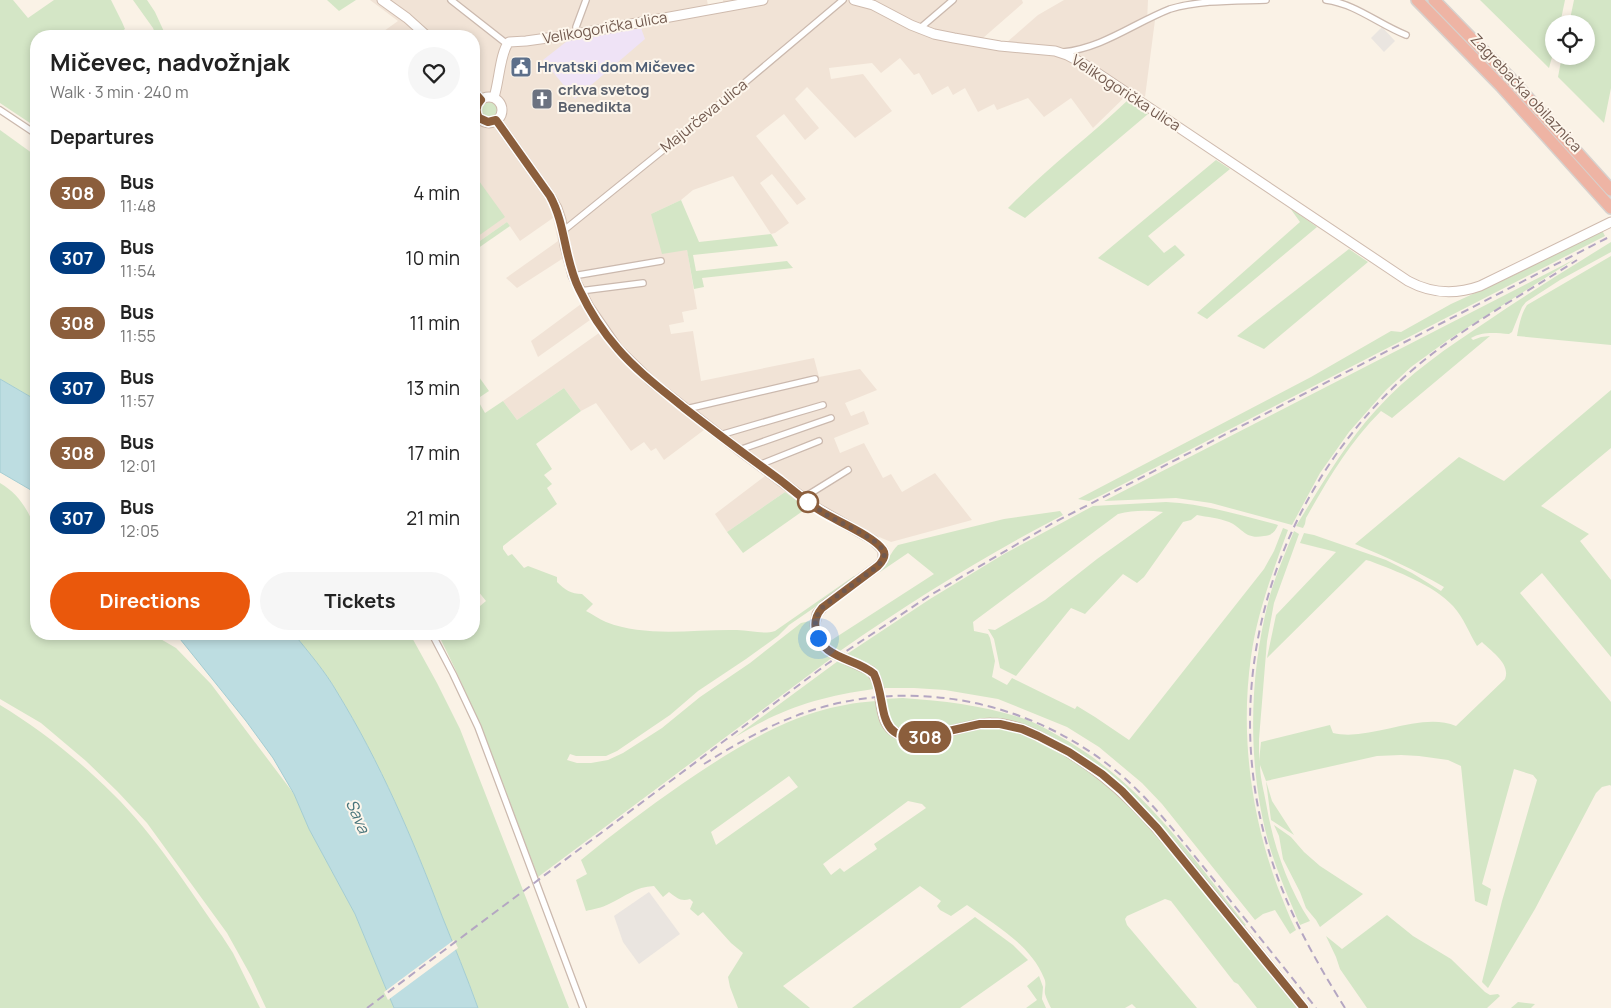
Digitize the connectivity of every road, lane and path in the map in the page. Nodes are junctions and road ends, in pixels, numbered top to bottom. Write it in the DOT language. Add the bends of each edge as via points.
graph roads {
  1 [pos="382,0"];
  2 [pos="451,0"];
  3 [pos="586,0"];
  4 [pos="762,0"];
  5 [pos="843,0"];
  6 [pos="854,0"];
  7 [pos="953,0"];
  8 [pos="1266,0"];
  9 [pos="1326,0"];
  10 [pos="1417,0"];
  11 [pos="1434,0"];
  12 [pos="919,29"];
  13 [pos="420,30"];
  14 [pos="576,34"];
  15 [pos="1406,35"];
  16 [pos="507,44"];
  17 [pos="1061,52"];
  18 [pos="494,98"];
  19 [pos="481,100"];
  20 [pos="0,110"];
  21 [pos="480,119"];
  22 [pos="496,120"];
  23 [pos="30,130"];
  24 [pos="1611,190"];
  25 [pos="1610,207"];
  26 [pos="1611,222"];
  27 [pos="563,231"];
  28 [pos="661,261"];
  29 [pos="573,276"];
  30 [pos="643,283"];
  31 [pos="580,291"];
  32 [pos="815,379"];
  33 [pos="823,405"];
  34 [pos="686,409"];
  35 [pos="831,418"];
  36 [pos="720,435"];
  37 [pos="819,441"];
  38 [pos="739,450"];
  39 [pos="759,465"];
  40 [pos="848,470"];
  41 [pos="803,498"];
  42 [pos="435,640"];
  43 [pos="879,689"];
  44 [pos="880,699"];
  45 [pos="583,1008"];
  46 [pos="1304,1008"];
  1 -- 13 [label="main road"];
  2 -- 16 [label="street"];
  3 -- 14 [label="street"];
  4 -- 14 [label="main road, Velikogorička ulica"];
  5 -- 27 [label="street, Majurčeva ulica"];
  6 -- 12 [label="main road, Velikogorička ulica" via="873,5"];
  7 -- 12 [label="street"];
  8 -- 17 [label="street" via="1184,5 1092,46"];
  9 -- 15 [label="street" via="1354,8"];
  10 -- 25 [label="highway, Zagrebačka obilaznica" via="1501,86"];
  11 -- 24 [label="highway, Zagrebačka obilaznica" via="1516,84"];
  12 -- 17 [label="main road, Velikogorička ulica" via="1000,46"];
  14 -- 16 [label="main road, Velikogorička ulica"];
  16 -- 18 [label="main road"];
  17 -- 26 [label="main road, Velikogorička ulica" via="1084,64 1418,286 1438,292 1460,292 1480,286"];
  18 -- 19 [label="main road"];
  18 -- 22 [label="main road" via="502,106 501,115"];
  20 -- 23 [label="street"];
  21 -- 22 [label="main road" via="485,122"];
  22 -- 27 [label="main road" via="550,196"];
  27 -- 29 [label="main road"];
  28 -- 29 [label="street"];
  29 -- 31 [label="main road"];
  30 -- 31 [label="street"];
  31 -- 34 [label="main road" via="618,349"];
  32 -- 34 [label="street"];
  33 -- 36 [label="street"];
  34 -- 36 [label="main road"];
  35 -- 38 [label="street"];
  36 -- 38 [label="main road"];
  37 -- 39 [label="street"];
  38 -- 39 [label="main road"];
  39 -- 41 [label="main road"];
  40 -- 41 [label="street"];
  41 -- 43 [label="main road" via="882,548 884,556 878,566 825,605 817,614 815,625 822,645 871,671"];
  42 -- 45 [label="street" via="478,727"];
  44 -- 46 [label="main road" via="888,726 905,737 922,737 980,724 1000,724 1038,736 1102,774 1157,828"];
}
